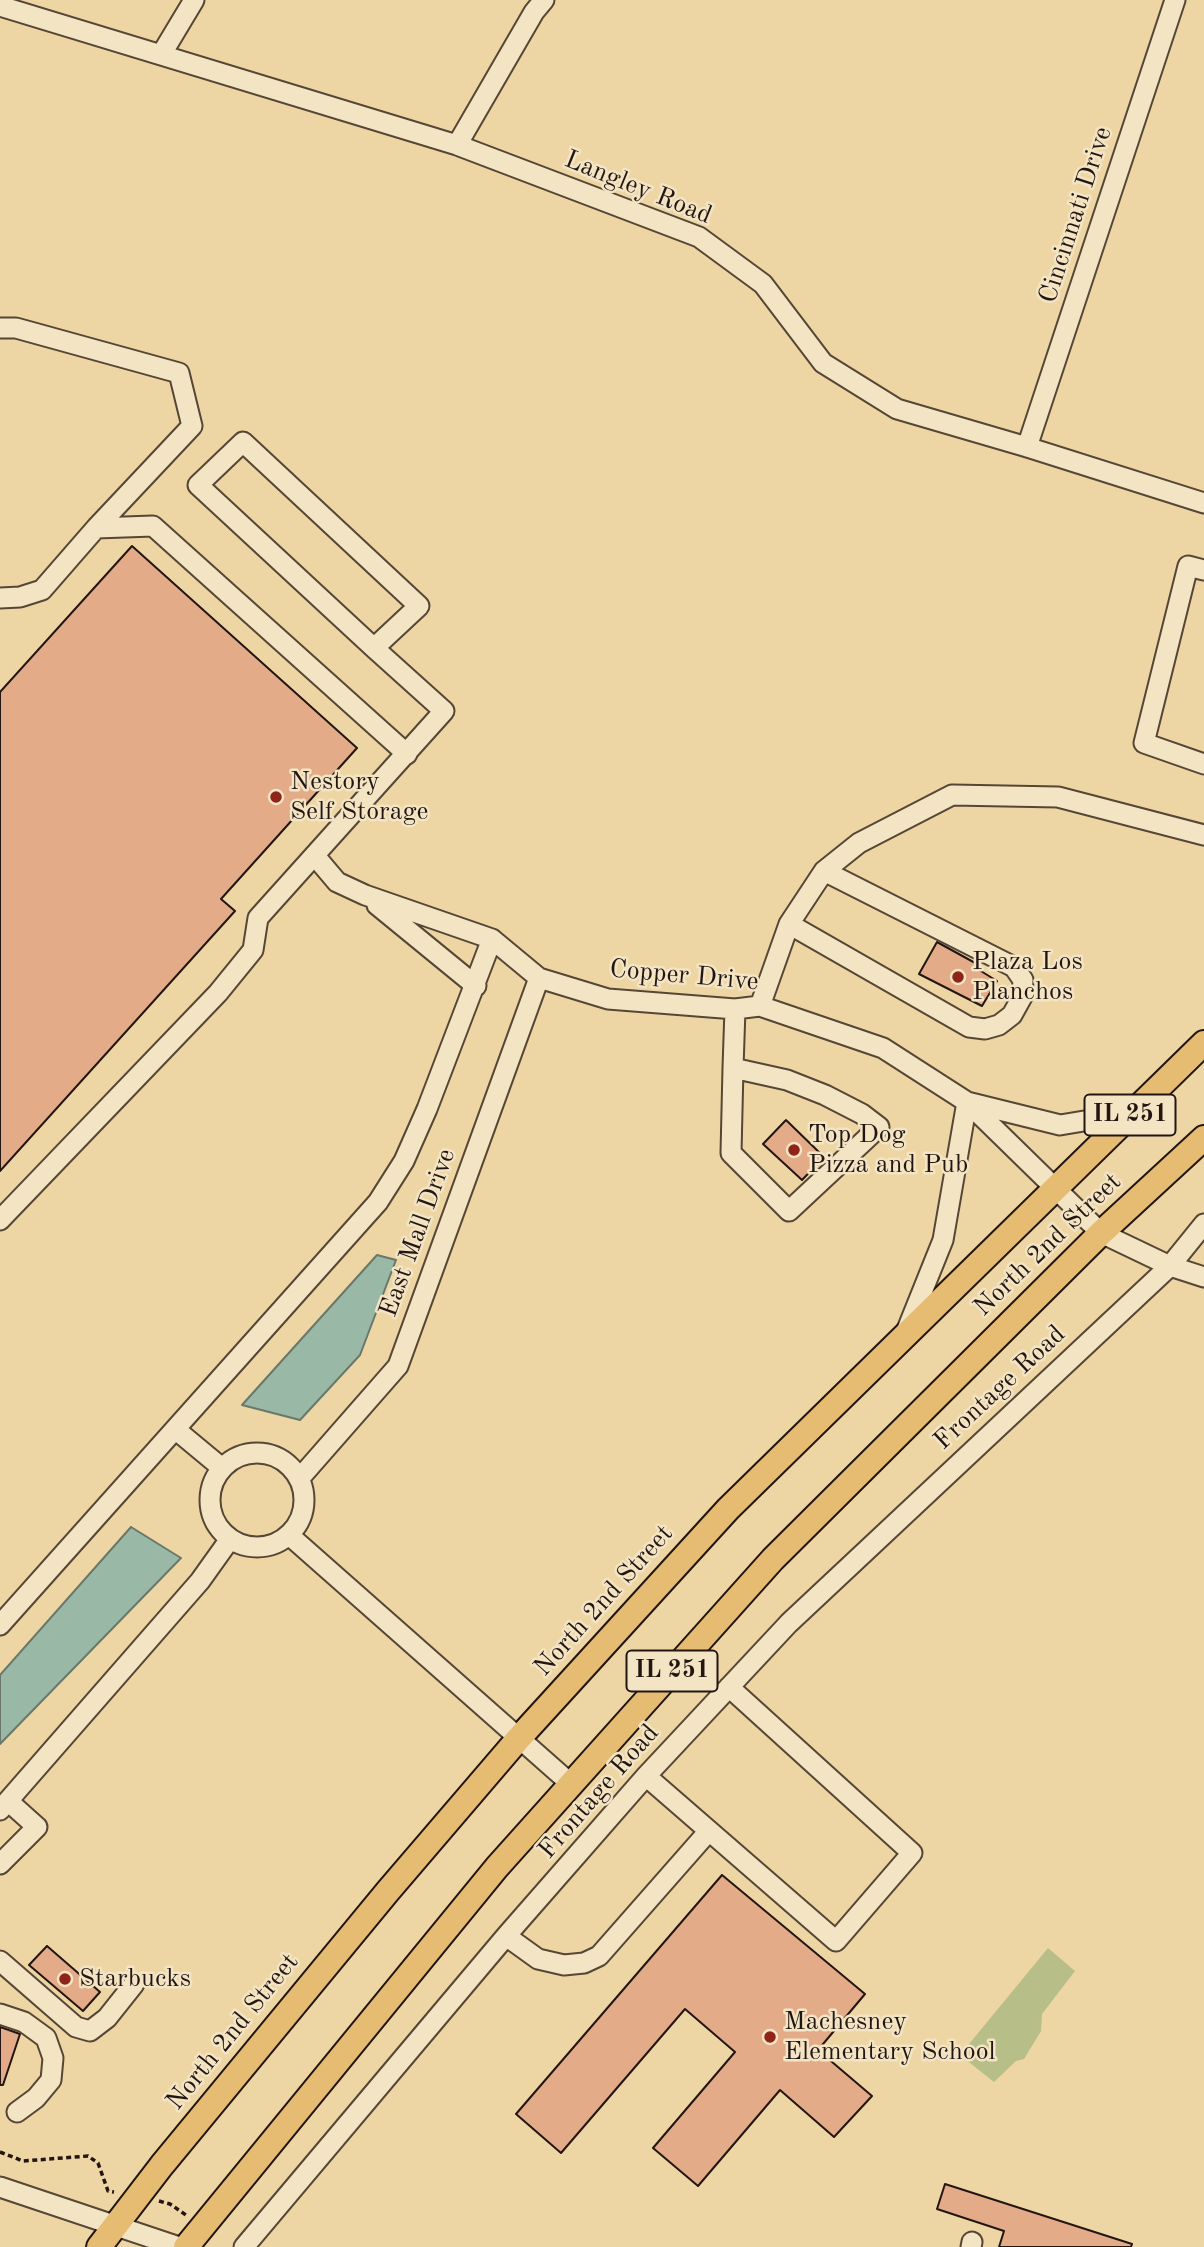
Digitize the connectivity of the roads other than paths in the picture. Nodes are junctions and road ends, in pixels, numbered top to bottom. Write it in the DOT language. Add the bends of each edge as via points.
graph roads {
  1 [pos="194,0"];
  2 [pos="544,0"];
  3 [pos="1175,0"];
  4 [pos="0,6"];
  5 [pos="161,55"];
  6 [pos="457,145"];
  7 [pos="0,328"];
  8 [pos="1027,447"];
  9 [pos="1204,503"];
  10 [pos="96,528"];
  11 [pos="1204,570"];
  12 [pos="0,598"];
  13 [pos="374,648"];
  14 [pos="407,754"];
  15 [pos="1204,764"];
  16 [pos="1204,835"];
  17 [pos="315,856"];
  18 [pos="824,871"];
  19 [pos="365,895"];
  20 [pos="789,924"];
  21 [pos="492,939"];
  22 [pos="539,978"];
  23 [pos="477,986"];
  24 [pos="760,1006"];
  25 [pos="735,1009"];
  26 [pos="1204,1043"];
  27 [pos="733,1068"];
  28 [pos="967,1102"];
  29 [pos="1132,1113"];
  30 [pos="1204,1138"];
  31 [pos="1057,1188"];
  32 [pos="0,1220"];
  33 [pos="1204,1224"];
  34 [pos="1101,1233"];
  35 [pos="1170,1266"];
  36 [pos="1204,1277"];
  37 [pos="904,1337"];
  38 [pos="175,1429"];
  39 [pos="222,1468"];
  40 [pos="299,1479"];
  41 [pos="289,1535"];
  42 [pos="230,1539"];
  43 [pos="0,1625"];
  44 [pos="729,1687"];
  45 [pos="519,1738"];
  46 [pos="646,1776"];
  47 [pos="571,1784"];
  48 [pos="4,1805"];
  49 [pos="708,1832"];
  50 [pos="0,1864"];
  51 [pos="506,1936"];
  52 [pos="0,1961"];
  53 [pos="134,1984"];
  54 [pos="0,2014"];
  55 [pos="17,2112"];
  56 [pos="0,2188"];
  57 [pos="114,2227"];
  58 [pos="99,2247"];
  59 [pos="179,2247"];
  60 [pos="186,2247"];
  61 [pos="244,2247"];
  1 -- 5 [label="street"];
  2 -- 6 [label="street"];
  3 -- 8 [label="street, Cincinnati Drive"];
  4 -- 5 [label="street, Langley Road"];
  5 -- 6 [label="street, Langley Road"];
  6 -- 8 [label="street, Langley Road" via="699,237 763,284 823,363 897,410"];
  7 -- 10 [label="street" via="16,328 179,373 192,426"];
  8 -- 9 [label="street, Langley Road"];
  10 -- 12 [label="street" via="42,590"];
  10 -- 14 [label="street" via="153,526"];
  11 -- 15 [label="street" via="1188,566 1144,743"];
  13 -- 13 [label="street" via="198,485 243,442 419,606"];
  13 -- 14 [label="street" via="444,711"];
  14 -- 17 [label="street"];
  16 -- 18 [label="street" via="1058,797 952,795 859,843"];
  17 -- 19 [label="street" via="337,882"];
  17 -- 32 [label="street" via="258,918 253,950 218,993"];
  18 -- 20 [label="street"];
  18 -- 20 [label="street" via="1014,967 1023,980 1022,998 1012,1015 985,1029 969,1027"];
  19 -- 21 [label="street"];
  19 -- 23 [label="street"];
  20 -- 24 [label="street"];
  21 -- 22 [label="street"];
  21 -- 23 [label="street"];
  22 -- 25 [label="street, Copper Drive" via="608,999"];
  22 -- 40 [label="street, East Mall Drive" via="398,1366"];
  23 -- 38 [label="street" via="404,1161 377,1202"];
  24 -- 25 [label="street, Copper Drive"];
  24 -- 28 [label="street, Copper Drive" via="883,1048"];
  25 -- 27 [label="street"];
  26 -- 29 [label="main road, North 2nd Street / IL 251"];
  27 -- 27 [label="street" via="731,1153 789,1211 879,1127 825,1095 787,1080"];
  28 -- 29 [label="street" via="1060,1125"];
  28 -- 31 [label="street, Copper Drive"];
  28 -- 37 [label="street" via="943,1240"];
  29 -- 31 [label="main road, North 2nd Street / IL 251"];
  30 -- 34 [label="main road, North 2nd Street / IL 251"];
  31 -- 34 [label="street, Copper Drive"];
  31 -- 37 [label="main road, North 2nd Street / IL 251"];
  33 -- 35 [label="street, Frontage Road"];
  34 -- 35 [label="street, Copper Drive"];
  34 -- 47 [label="main road, North 2nd Street / IL 251" via="773,1559"];
  35 -- 36 [label="street, Copper Drive"];
  35 -- 44 [label="street, Frontage Road" via="840,1573"];
  37 -- 45 [label="main road, North 2nd Street / IL 251" via="727,1509"];
  38 -- 39 [label="street"];
  38 -- 43 [label="street"];
  39 -- 40 [label="street" via="248,1454 263,1453 290,1466"];
  39 -- 42 [label="street" via="210,1498 219,1528"];
  40 -- 41 [label="street" via="304,1508"];
  41 -- 42 [label="street" via="260,1547"];
  41 -- 45 [label="street"];
  42 -- 48 [label="street" via="200,1581"];
  44 -- 46 [label="street, Frontage Road"];
  44 -- 49 [label="street" via="912,1853 836,1941"];
  45 -- 47 [label="street"];
  45 -- 57 [label="main road, North 2nd Street / IL 251"];
  46 -- 49 [label="street"];
  46 -- 51 [label="street, Frontage Road"];
  47 -- 60 [label="main road, North 2nd Street / IL 251" via="488,1878"];
  48 -- 50 [label="street" via="37,1827"];
  49 -- 51 [label="street" via="598,1956 584,1964 538,1959"];
  51 -- 61 [label="street, Frontage Road"];
  52 -- 53 [label="street" via="76,2027 90,2031 107,2018"];
  54 -- 55 [label="street" via="24,2022 46,2038 53,2058 51,2080"];
  56 -- 57 [label="street"];
  57 -- 58 [label="main road, North 2nd Street / IL 251"];
  57 -- 59 [label="street"];
}
